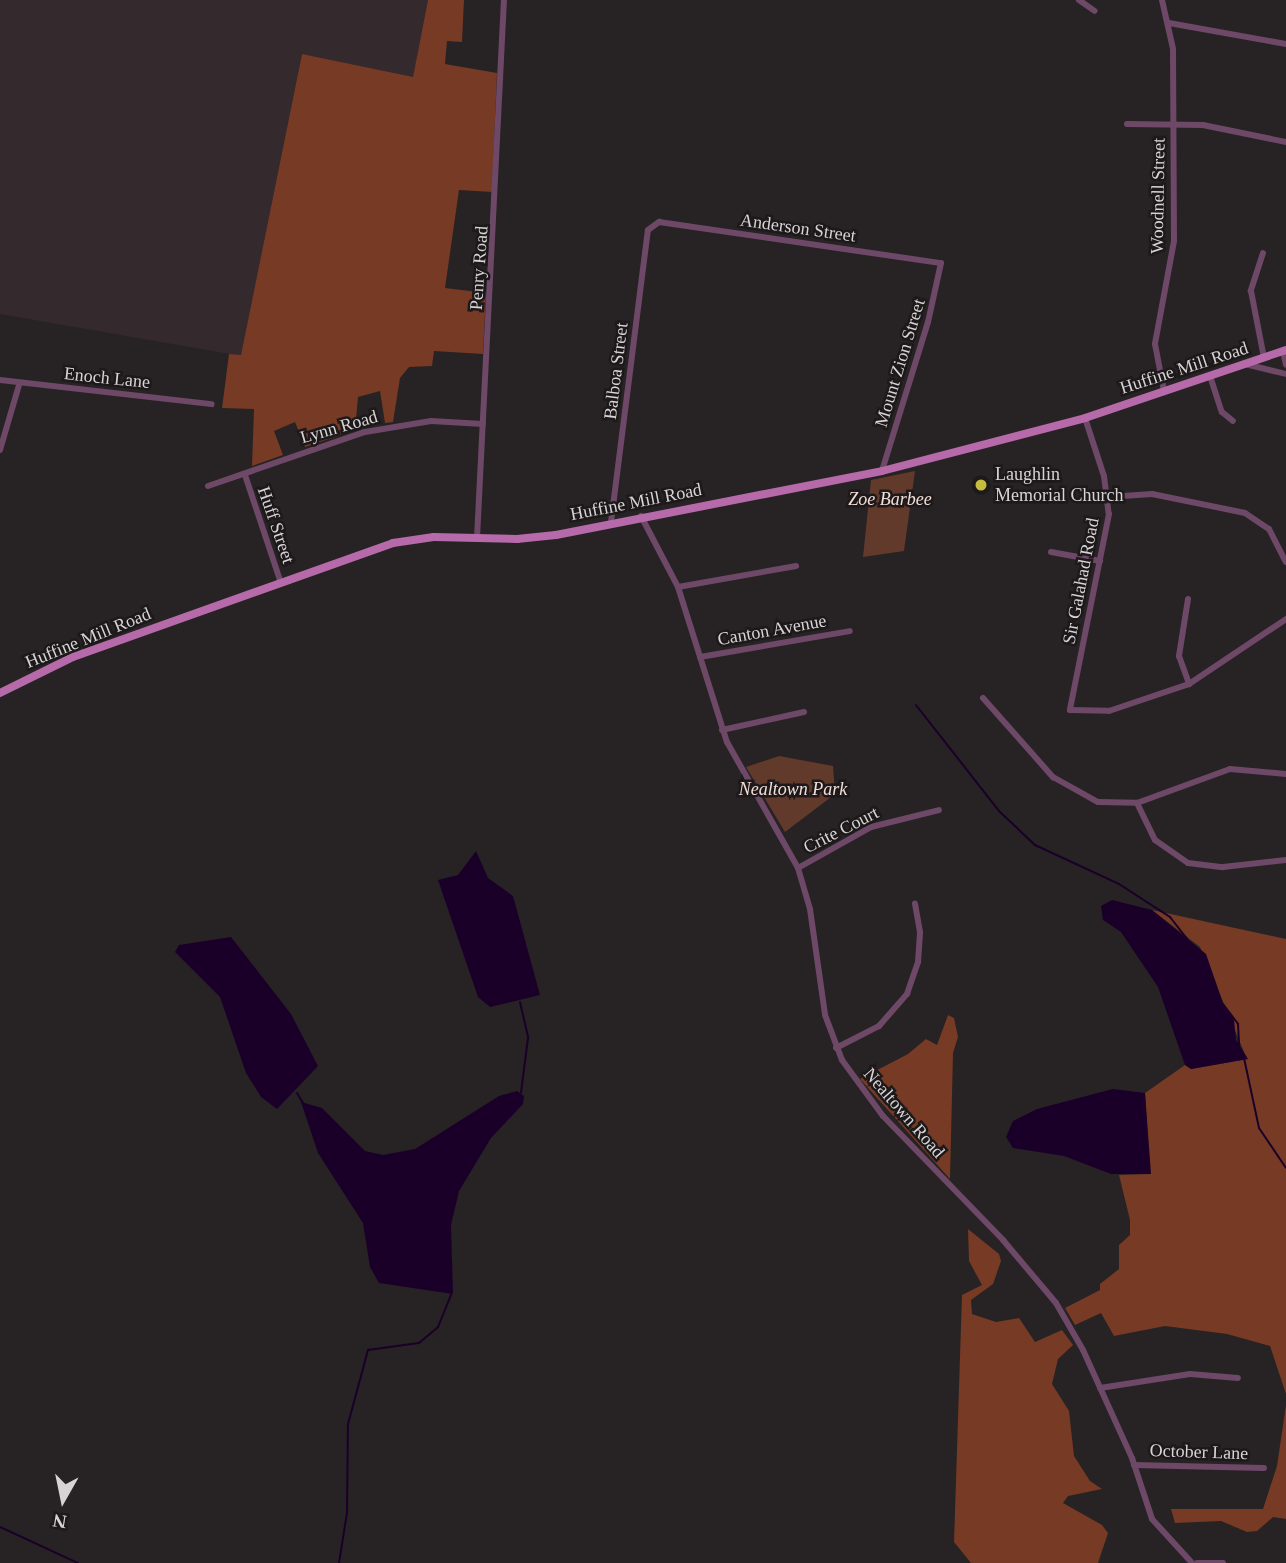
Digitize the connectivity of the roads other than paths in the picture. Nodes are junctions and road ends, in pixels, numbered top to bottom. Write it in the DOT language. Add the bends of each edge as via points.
graph roads {
  1 [pos="504,0"];
  2 [pos="1079,0"];
  3 [pos="1161,0"];
  4 [pos="1095,11"];
  5 [pos="1169,23"];
  6 [pos="1286,44"];
  7 [pos="1127,124"];
  8 [pos="1173,124"];
  9 [pos="1286,142"];
  10 [pos="652,225"];
  11 [pos="1263,253"];
  12 [pos="941,263"];
  13 [pos="1284,351"];
  14 [pos="1264,358"];
  15 [pos="1245,364"];
  16 [pos="1286,365"];
  17 [pos="1286,374"];
  18 [pos="1210,376"];
  19 [pos="0,380"];
  20 [pos="19,385"];
  21 [pos="1164,391"];
  22 [pos="212,404"];
  23 [pos="1085,418"];
  24 [pos="1233,421"];
  25 [pos="483,424"];
  26 [pos="0,450"];
  27 [pos="882,471"];
  28 [pos="245,475"];
  29 [pos="208,486"];
  30 [pos="1108,497"];
  31 [pos="641,516"];
  32 [pos="611,522"];
  33 [pos="477,538"];
  34 [pos="1051,552"];
  35 [pos="1100,561"];
  36 [pos="1286,562"];
  37 [pos="796,566"];
  38 [pos="281,583"];
  39 [pos="678,587"];
  40 [pos="1188,599"];
  41 [pos="1286,619"];
  42 [pos="850,631"];
  43 [pos="700,657"];
  44 [pos="1189,684"];
  45 [pos="0,693"];
  46 [pos="983,698"];
  47 [pos="804,712"];
  48 [pos="722,730"];
  49 [pos="1286,774"];
  50 [pos="1137,803"];
  51 [pos="939,810"];
  52 [pos="1286,860"];
  53 [pos="798,867"];
  54 [pos="915,903"];
  55 [pos="836,1048"];
  56 [pos="1238,1378"];
  57 [pos="1100,1388"];
  58 [pos="1134,1465"];
  59 [pos="1264,1468"];
  60 [pos="1192,1563"];
  61 [pos="1198,1563"];
  62 [pos="1223,1563"];
  1 -- 25 [label="street, Penry Road"];
  2 -- 4 [label="street"];
  3 -- 5 [label="street, Woodnell Street"];
  5 -- 6 [label="street"];
  5 -- 8 [label="street, Woodnell Street"];
  7 -- 8 [label="street"];
  8 -- 9 [label="street" via="1203,125"];
  8 -- 21 [label="street, Woodnell Street" via="1174,241 1155,344 1156,368"];
  10 -- 12 [label="street, Anderson Street" via="675,223"];
  10 -- 32 [label="street, Balboa Street"];
  11 -- 14 [label="street" via="1251,291"];
  12 -- 27 [label="street, Mount Zion Street" via="928,323"];
  13 -- 14 [label="main road, Huffine Mill Road"];
  13 -- 16 [label="street"];
  14 -- 15 [label="main road, Huffine Mill Road"];
  15 -- 17 [label="street"];
  15 -- 18 [label="main road, Huffine Mill Road"];
  18 -- 21 [label="main road, Huffine Mill Road"];
  18 -- 24 [label="street" via="1222,412"];
  19 -- 20 [label="street, Enoch Lane"];
  20 -- 22 [label="street, Enoch Lane"];
  20 -- 26 [label="street"];
  21 -- 23 [label="main road, Huffine Mill Road"];
  23 -- 27 [label="main road, Huffine Mill Road"];
  23 -- 30 [label="street, Sir Galahad Road"];
  25 -- 28 [label="street, Lynn Road" via="401,424 307,449"];
  25 -- 33 [label="street, Penry Road"];
  27 -- 31 [label="main road, Huffine Mill Road"];
  28 -- 29 [label="street, Lynn Road"];
  28 -- 38 [label="street, Huff Street"];
  30 -- 35 [label="street, Sir Galahad Road"];
  30 -- 36 [label="street" via="1152,494 1245,513 1269,529"];
  31 -- 32 [label="main road, Huffine Mill Road"];
  31 -- 39 [label="street, Nealtown Road"];
  32 -- 33 [label="main road, Huffine Mill Road" via="543,536"];
  33 -- 38 [label="main road, Huffine Mill Road" via="434,537 393,543"];
  34 -- 35 [label="street"];
  35 -- 44 [label="street, Sir Galahad Road" via="1070,710 1109,711"];
  37 -- 39 [label="street"];
  38 -- 45 [label="main road, Huffine Mill Road" via="73,657"];
  39 -- 43 [label="street, Nealtown Road"];
  40 -- 44 [label="street" via="1179,656"];
  41 -- 44 [label="street"];
  42 -- 43 [label="street, Canton Avenue"];
  43 -- 48 [label="street, Nealtown Road"];
  46 -- 50 [label="street" via="985,706 1067,789 1098,802"];
  47 -- 48 [label="street"];
  48 -- 53 [label="street, Nealtown Road"];
  49 -- 50 [label="street" via="1230,769"];
  50 -- 52 [label="street" via="1155,840 1188,863 1223,867"];
  51 -- 53 [label="street, Crite Court" via="871,827"];
  53 -- 55 [label="street, Nealtown Road" via="810,909 825,1015"];
  54 -- 55 [label="street" via="920,932 918,962 907,994 878,1026"];
  55 -- 57 [label="street, Nealtown Road" via="883,1116 1048,1293 1067,1319"];
  56 -- 57 [label="street" via="1190,1374"];
  57 -- 58 [label="street, Nealtown Road"];
  58 -- 59 [label="street, October Lane"];
  58 -- 60 [label="street, Nealtown Road" via="1152,1519"];
  61 -- 62 [label="street"];
}
